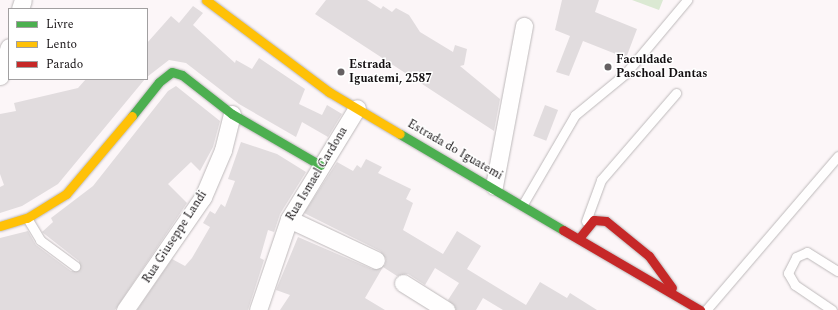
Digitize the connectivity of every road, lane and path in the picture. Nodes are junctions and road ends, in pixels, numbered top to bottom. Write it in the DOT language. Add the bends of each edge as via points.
graph roads {
  1 [pos="206,0"];
  2 [pos="687,0"];
  3 [pos="524,26"];
  4 [pos="8,50"];
  5 [pos="0,76"];
  6 [pos="676,93"];
  7 [pos="357,108"];
  8 [pos="232,114"];
  9 [pos="838,156"];
  10 [pos="320,165"];
  11 [pos="494,186"];
  12 [pos="523,204"];
  13 [pos="27,218"];
  14 [pos="290,219"];
  15 [pos="0,226"];
  16 [pos="580,237"];
  17 [pos="376,260"];
  18 [pos="75,266"];
  19 [pos="838,271"];
  20 [pos="403,283"];
  21 [pos="676,294"];
  22 [pos="125,310"];
  23 [pos="258,310"];
  24 [pos="446,310"];
  25 [pos="700,310"];
  26 [pos="706,310"];
  27 [pos="832,310"];
  1 -- 7 [label="main road, Estrada do Iguatemi" via="273,52"];
  2 -- 12 [label="lane" via="625,74 575,116"];
  3 -- 11 [label="street"];
  4 -- 5 [label="street"];
  6 -- 16 [label="lane" via="601,180"];
  7 -- 10 [label="street, Rua Ismael Cardona"];
  7 -- 11 [label="main road, Estrada do Iguatemi"];
  8 -- 10 [label="main road"];
  8 -- 13 [label="main road" via="182,75 168,74 84,176 53,204"];
  8 -- 22 [label="street, Rua Giuseppe Landi" via="223,150 203,197"];
  9 -- 26 [label="lane"];
  10 -- 14 [label="street, Rua Ismael Cardona"];
  11 -- 12 [label="main road, Estrada do Iguatemi"];
  12 -- 16 [label="main road, Estrada do Iguatemi"];
  13 -- 15 [label="main road"];
  13 -- 18 [label="lane" via="40,240"];
  14 -- 17 [label="street"];
  14 -- 23 [label="street, Rua Ismael Cardona"];
  16 -- 21 [label="main road, Estrada do Iguatemi"];
  16 -- 21 [label="main road" via="594,220 606,221 649,256"];
  19 -- 27 [label="lane" via="807,252 796,257 788,273 795,285"];
  20 -- 24 [label="street"];
  21 -- 25 [label="main road, Estrada do Iguatemi"];
}
